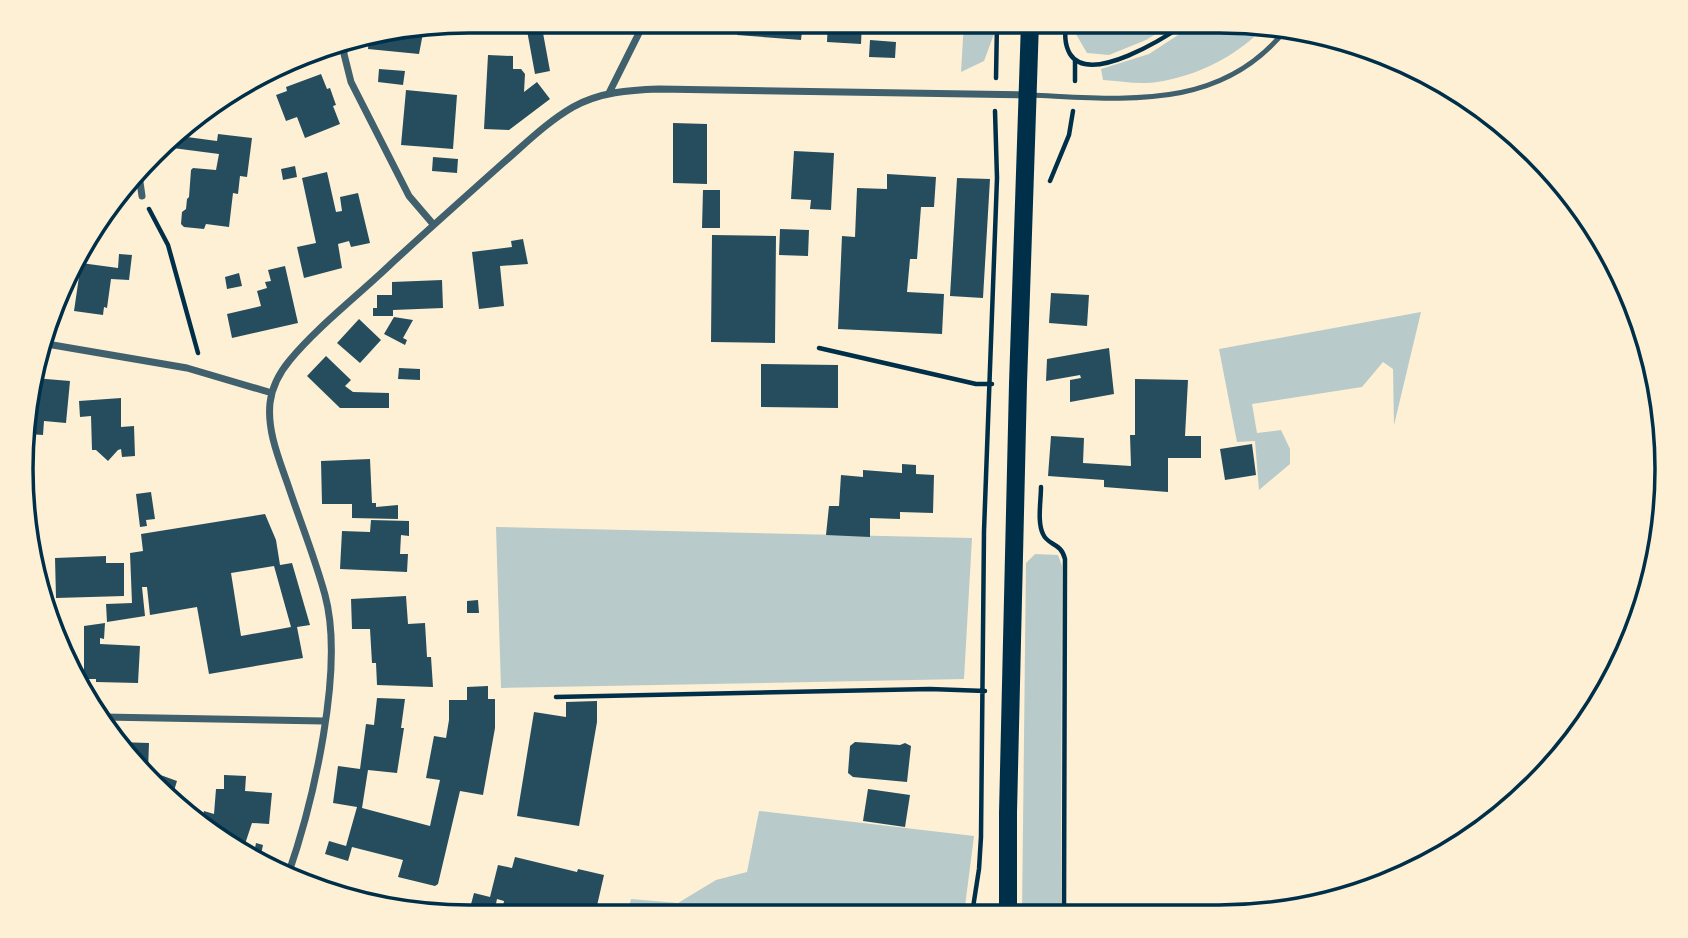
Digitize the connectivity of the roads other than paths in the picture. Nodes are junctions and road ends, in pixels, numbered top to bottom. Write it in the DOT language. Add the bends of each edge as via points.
graph roads {
  1 [pos="639,33"];
  2 [pos="1030,33"];
  3 [pos="1279,38"];
  4 [pos="344,51"];
  5 [pos="609,93"];
  6 [pos="1028,95"];
  7 [pos="140,183"];
  8 [pos="142,196"];
  9 [pos="433,224"];
  10 [pos="51,346"];
  11 [pos="272,393"];
  12 [pos="111,717"];
  13 [pos="324,722"];
  14 [pos="290,867"];
  15 [pos="1008,905"];
  1 -- 5 [label="street"];
  2 -- 6 [label="main road"];
  3 -- 6 [label="lane" via="1250,64 1190,93 1147,99"];
  4 -- 9 [label="street" via="351,82 409,196"];
  5 -- 6 [label="street" via="659,89"];
  5 -- 9 [label="street" via="572,107 542,129"];
  6 -- 15 [label="main road" via="1017,384"];
  7 -- 8 [label="street"];
  9 -- 11 [label="street" via="298,351"];
  10 -- 11 [label="street" via="202,372"];
  11 -- 13 [label="street" via="274,443 327,606 331,664"];
  12 -- 13 [label="street"];
  13 -- 14 [label="street"];
}
